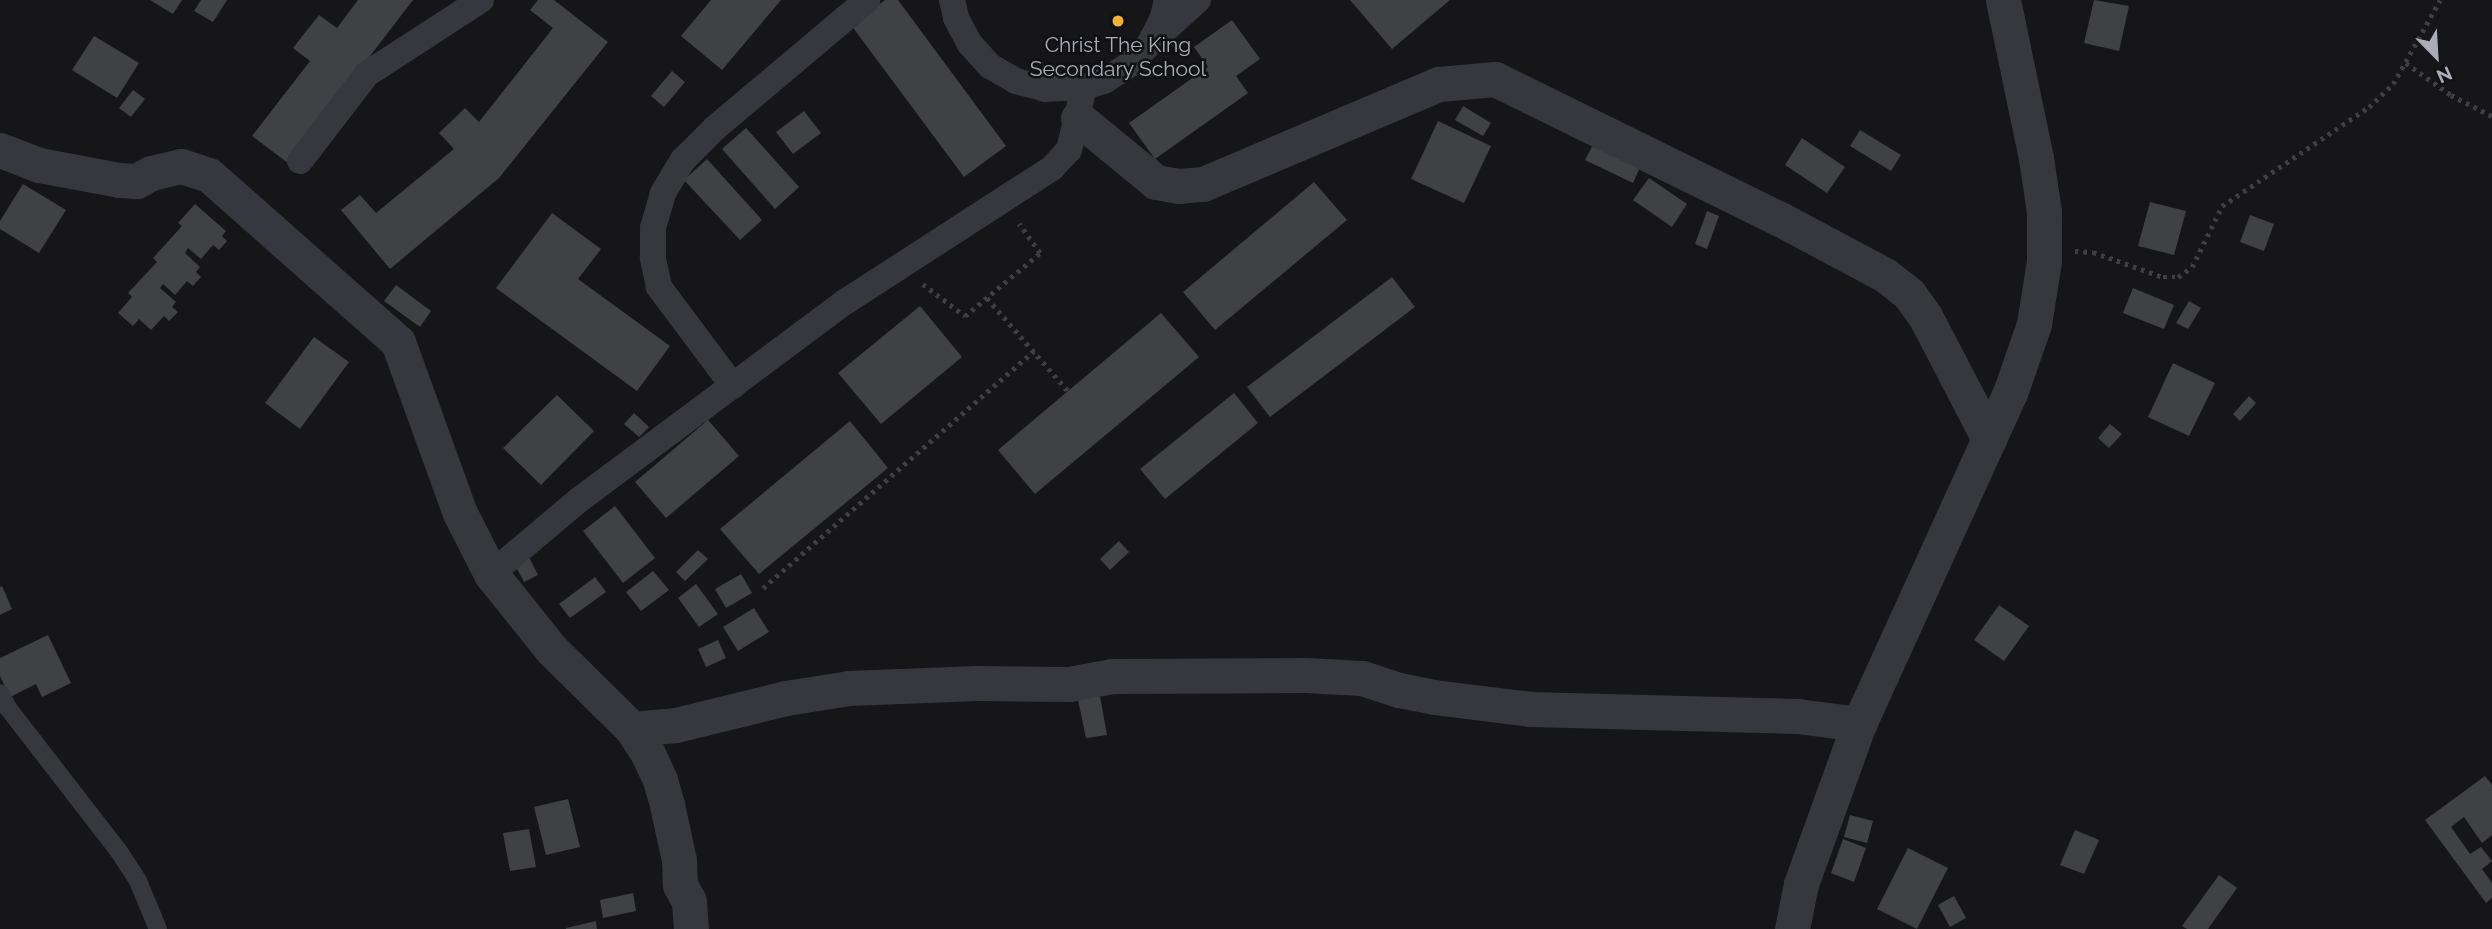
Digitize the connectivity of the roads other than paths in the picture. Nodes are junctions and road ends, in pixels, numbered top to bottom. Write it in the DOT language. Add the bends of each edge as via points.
graph roads {
  1 [pos="481,0"];
  2 [pos="867,0"];
  3 [pos="952,0"];
  4 [pos="1167,0"];
  5 [pos="1198,0"];
  6 [pos="2003,0"];
  7 [pos="1150,43"];
  8 [pos="1081,102"];
  9 [pos="0,150"];
  10 [pos="300,161"];
  11 [pos="733,386"];
  12 [pos="1989,439"];
  13 [pos="491,574"];
  14 [pos="0,693"];
  15 [pos="1859,724"];
  16 [pos="632,729"];
  17 [pos="158,929"];
  18 [pos="691,929"];
  19 [pos="1792,929"];
  1 -- 10 [label="street" via="367,74"];
  2 -- 11 [label="street" via="715,128 684,160 663,193 653,228 659,287"];
  3 -- 8 [label="street" via="970,44 990,66 1016,81"];
  4 -- 7 [label="street"];
  5 -- 7 [label="street"];
  6 -- 12 [label="street" via="2036,158 2044,212 2044,261 2035,324"];
  7 -- 8 [label="street"];
  8 -- 11 [label="street" via="1069,150 1052,168 845,302"];
  8 -- 12 [label="street" via="1156,183 1179,186 1203,184 1439,85 1496,79 1885,275 1909,294 1925,316"];
  9 -- 13 [label="street" via="39,166 119,180 137,181 181,166 209,175 398,342 460,513"];
  11 -- 13 [label="street" via="579,500"];
  12 -- 15 [label="street"];
  13 -- 16 [label="street" via="551,649"];
  14 -- 17 [label="lane" via="120,853 138,881"];
  15 -- 16 [label="street" via="1798,716 1530,709 1422,695 1362,678 1305,675 1126,676 1069,684 849,688 676,725"];
  15 -- 19 [label="street" via="1801,884"];
  16 -- 18 [label="street" via="660,780 679,860 680,885 689,901"];
}
